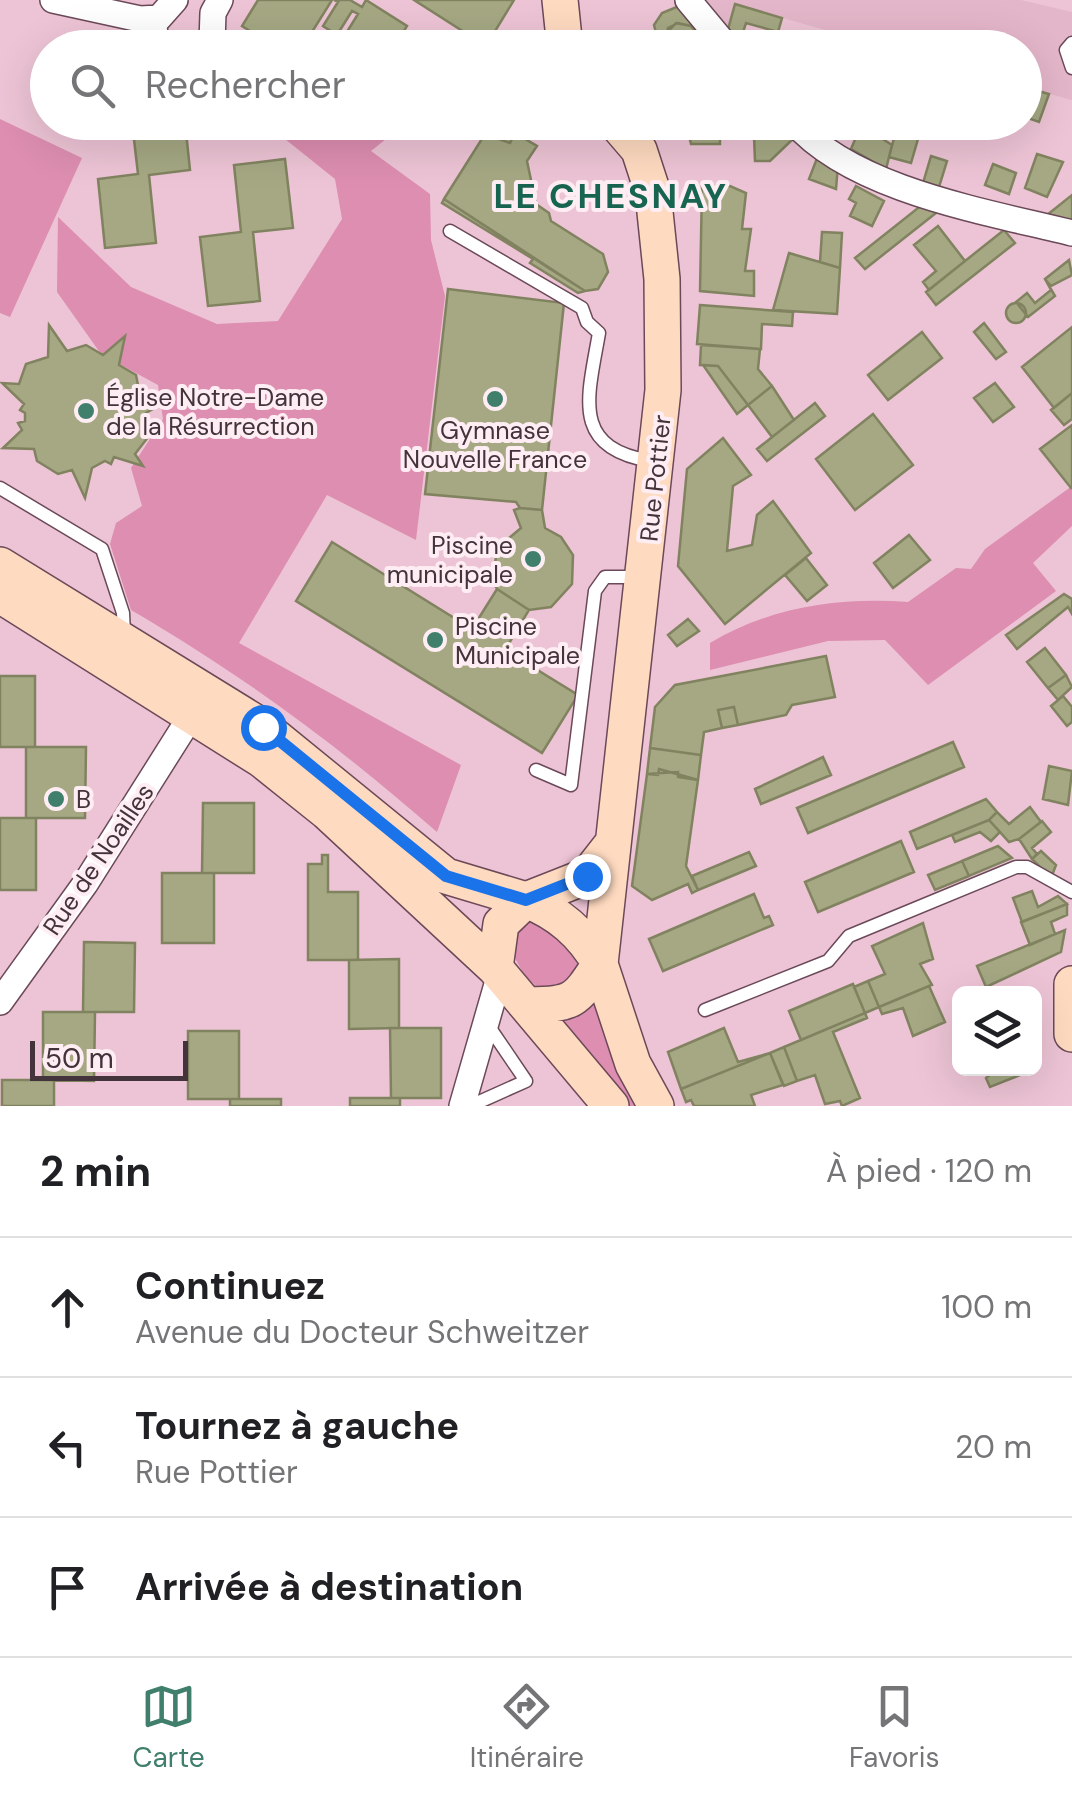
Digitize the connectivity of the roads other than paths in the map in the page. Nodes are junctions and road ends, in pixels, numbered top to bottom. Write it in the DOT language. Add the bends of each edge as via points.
graph roads {
  1 [pos="53,0"];
  2 [pos="220,0"];
  3 [pos="560,0"];
  4 [pos="688,0"];
  5 [pos="167,9"];
  6 [pos="212,30"];
  7 [pos="563,30"];
  8 [pos="713,30"];
  9 [pos="1072,43"];
  10 [pos="1072,68"];
  11 [pos="629,140"];
  12 [pos="819,140"];
  13 [pos="450,231"];
  14 [pos="1072,232"];
  15 [pos="650,460"];
  16 [pos="0,488"];
  17 [pos="636,495"];
  18 [pos="641,555"];
  19 [pos="0,565"];
  20 [pos="0,596"];
  21 [pos="125,642"];
  22 [pos="193,713"];
  23 [pos="536,770"];
  24 [pos="612,844"];
  25 [pos="1072,892"];
  26 [pos="526,900"];
  27 [pos="600,964"];
  28 [pos="497,971"];
  29 [pos="1072,984"];
  30 [pos="0,1002"];
  31 [pos="528,1005"];
  32 [pos="706,1010"];
  33 [pos="487,1019"];
  34 [pos="1072,1034"];
  35 [pos="463,1103"];
  36 [pos="611,1106"];
  37 [pos="656,1106"];
  1 -- 5 [label="street" via="140,19"];
  2 -- 6 [label="street"];
  3 -- 7 [label="main road"];
  4 -- 8 [label="street"];
  9 -- 10 [label="lane" via="1066,50"];
  11 -- 15 [label="main road, Rue Pottier" via="644,160 659,229 663,390"];
  12 -- 14 [label="street" via="857,168 930,196"];
  13 -- 15 [label="lane" via="582,308 586,322 605,330 592,378 595,434 610,450"];
  15 -- 17 [label="lane"];
  15 -- 18 [label="main road, Rue Pottier"];
  16 -- 21 [label="lane" via="102,549"];
  18 -- 23 [label="lane" via="597,585 570,785"];
  18 -- 24 [label="main road, Rue Pottier"];
  19 -- 21 [label="main road"];
  20 -- 22 [label="main road"];
  21 -- 26 [label="main road" via="263,727 446,876"];
  22 -- 28 [label="main road" via="327,812"];
  22 -- 30 [label="street, Rue de Noailles" via="85,884"];
  24 -- 26 [label="main road" via="587,876"];
  24 -- 27 [label="main road, Rue Pottier"];
  25 -- 32 [label="lane" via="1016,867 849,936 828,961"];
  26 -- 27 [label="main road" via="557,914"];
  26 -- 28 [label="main road" via="502,924"];
  27 -- 31 [label="main road" via="576,1000"];
  27 -- 37 [label="main road, Rue Pottier" via="633,1064"];
  28 -- 31 [label="main road"];
  28 -- 33 [label="street"];
  29 -- 34 [label="main road"];
  31 -- 33 [label="street"];
  31 -- 36 [label="main road"];
  33 -- 35 [label="street"];
  33 -- 35 [label="lane" via="526,1081"];
}
